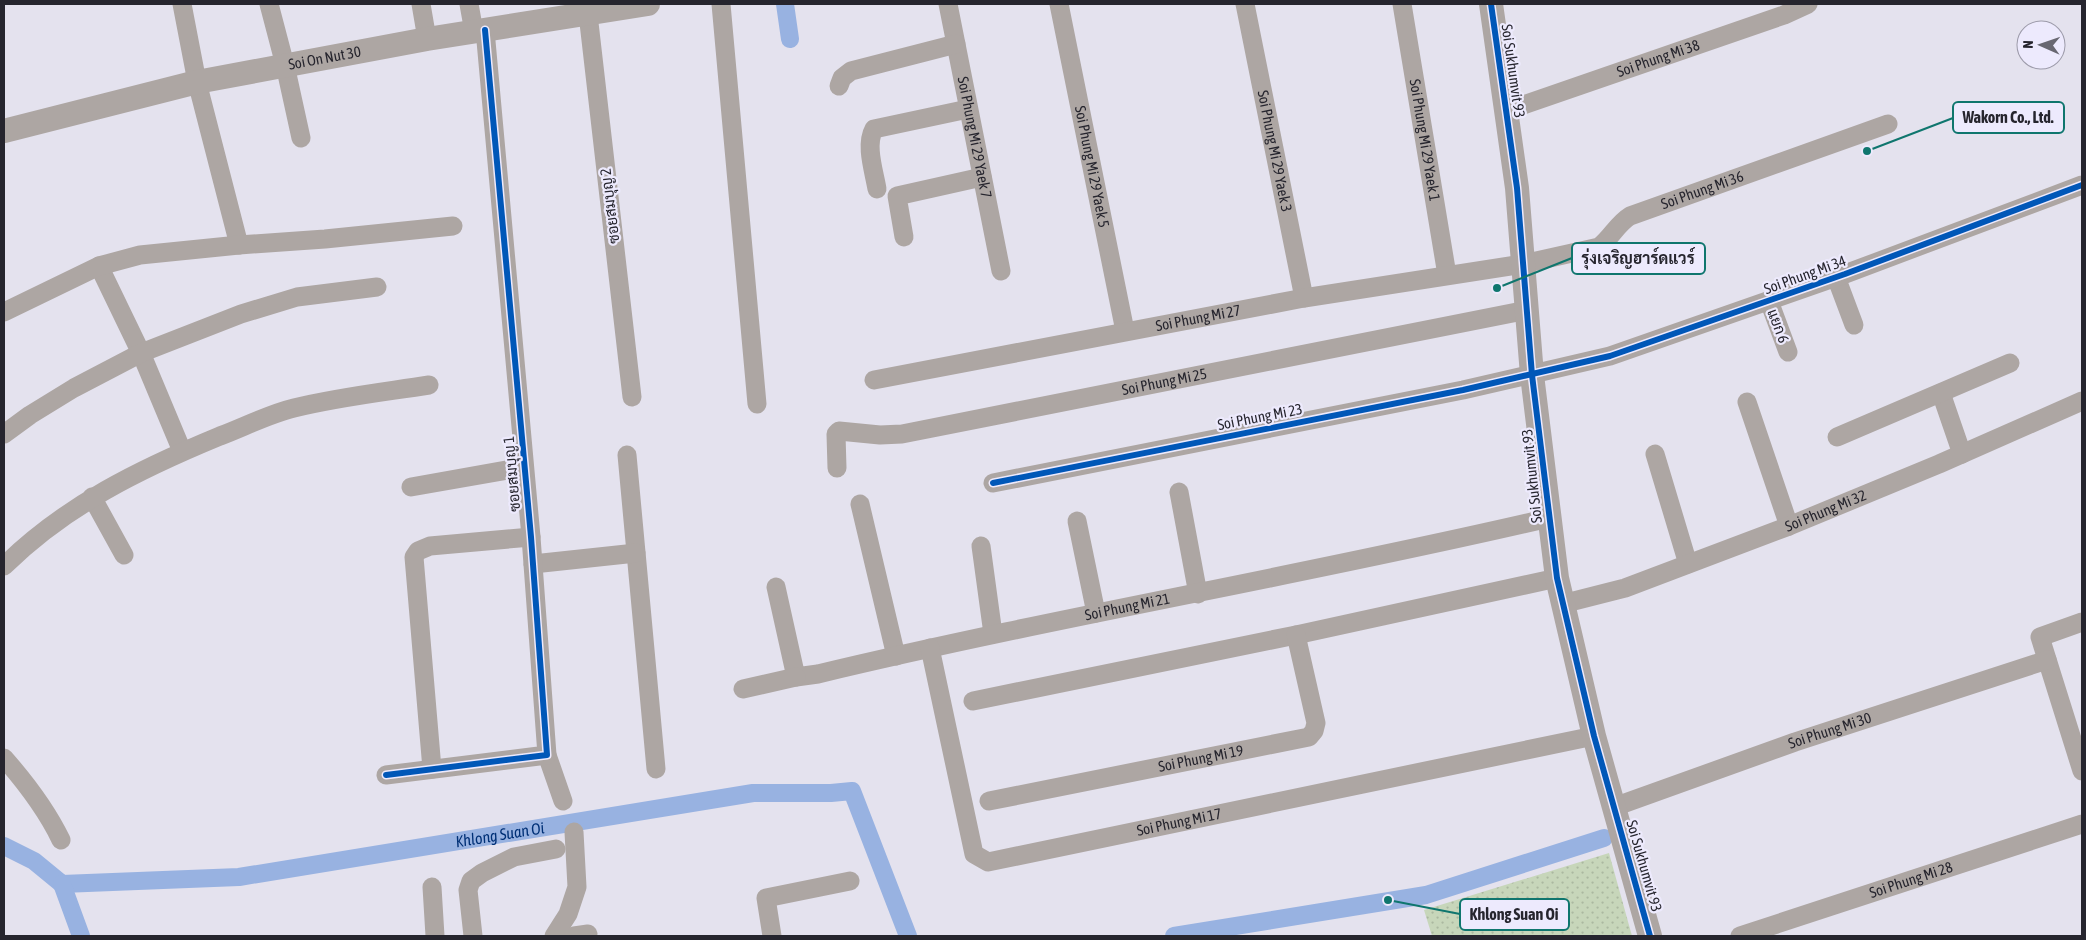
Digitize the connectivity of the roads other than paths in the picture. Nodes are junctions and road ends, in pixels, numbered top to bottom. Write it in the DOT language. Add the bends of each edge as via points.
graph roads {
  1 [pos="182,4"];
  2 [pos="269,4"];
  3 [pos="421,4"];
  4 [pos="469,4"];
  5 [pos="644,4"];
  6 [pos="721,4"];
  7 [pos="948,4"];
  8 [pos="1059,4"];
  9 [pos="1245,4"];
  10 [pos="1402,4"];
  11 [pos="1491,4"];
  12 [pos="1802,5"];
  13 [pos="588,14"];
  14 [pos="479,31"];
  15 [pos="427,39"];
  16 [pos="956,44"];
  17 [pos="286,65"];
  18 [pos="197,82"];
  19 [pos="839,86"];
  20 [pos="968,109"];
  21 [pos="1506,111"];
  22 [pos="1888,124"];
  23 [pos="4,131"];
  24 [pos="301,138"];
  25 [pos="982,177"];
  26 [pos="2082,186"];
  27 [pos="877,189"];
  28 [pos="453,226"];
  29 [pos="904,237"];
  30 [pos="239,245"];
  31 [pos="1523,264"];
  32 [pos="99,266"];
  33 [pos="1000,271"];
  34 [pos="1447,275"];
  35 [pos="1836,277"];
  36 [pos="377,287"];
  37 [pos="1304,298"];
  38 [pos="1769,301"];
  39 [pos="1527,310"];
  40 [pos="4,312"];
  41 [pos="1854,325"];
  42 [pos="1125,331"];
  43 [pos="1788,352"];
  44 [pos="141,353"];
  45 [pos="2010,363"];
  46 [pos="1532,375"];
  47 [pos="874,380"];
  48 [pos="429,385"];
  49 [pos="1941,393"];
  50 [pos="632,397"];
  51 [pos="2082,401"];
  52 [pos="1747,402"];
  53 [pos="757,404"];
  54 [pos="4,434"];
  55 [pos="1837,437"];
  56 [pos="182,451"];
  57 [pos="1655,454"];
  58 [pos="1962,454"];
  59 [pos="627,455"];
  60 [pos="524,467"];
  61 [pos="837,468"];
  62 [pos="993,483"];
  63 [pos="411,486"];
  64 [pos="1179,492"];
  65 [pos="92,498"];
  66 [pos="860,504"];
  67 [pos="1549,518"];
  68 [pos="1077,521"];
  69 [pos="1789,526"];
  70 [pos="531,537"];
  71 [pos="981,546"];
  72 [pos="636,553"];
  73 [pos="124,554"];
  74 [pos="533,564"];
  75 [pos="1688,564"];
  76 [pos="4,566"];
  77 [pos="1557,578"];
  78 [pos="776,587"];
  79 [pos="1198,594"];
  80 [pos="1562,604"];
  81 [pos="1096,613"];
  82 [pos="2082,622"];
  83 [pos="993,634"];
  84 [pos="1296,635"];
  85 [pos="930,648"];
  86 [pos="896,656"];
  87 [pos="2047,660"];
  88 [pos="796,677"];
  89 [pos="743,689"];
  90 [pos="973,701"];
  91 [pos="1594,736"];
  92 [pos="2078,745"];
  93 [pos="546,755"];
  94 [pos="4,758"];
  95 [pos="656,769"];
  96 [pos="432,770"];
  97 [pos="2082,771"];
  98 [pos="386,775"];
  99 [pos="563,801"];
  100 [pos="989,802"];
  101 [pos="1614,806"];
  102 [pos="2082,824"];
  103 [pos="574,832"];
  104 [pos="61,840"];
  105 [pos="556,849"];
  106 [pos="850,881"];
  107 [pos="432,887"];
  108 [pos="435,936"];
  109 [pos="473,936"];
  110 [pos="554,936"];
  111 [pos="772,936"];
  112 [pos="1650,936"];
  113 [pos="1740,936"];
  1 -- 18 [label="street"];
  2 -- 17 [label="street"];
  3 -- 15 [label="street"];
  4 -- 14 [label="street, ซอยสมบุญ 1"];
  5 -- 13 [label="street, Soi On Nut 30"];
  6 -- 53 [label="street"];
  7 -- 16 [label="street, Soi Phung Mi 29 Yaek 7"];
  8 -- 42 [label="street, Soi Phung Mi 29 Yaek 5"];
  9 -- 37 [label="street, Soi Phung Mi 29 Yaek 3"];
  10 -- 34 [label="street, Soi Phung Mi 29 Yaek 1"];
  11 -- 21 [label="street, Soi Sukhumvit 93"];
  12 -- 21 [label="street, Soi Phung Mi 38" via="1784,15"];
  13 -- 14 [label="street, Soi On Nut 30"];
  13 -- 50 [label="street, ซอยสมบุญ 2"];
  14 -- 15 [label="street, Soi On Nut 30"];
  14 -- 60 [label="street, ซอยสมบุญ 1"];
  15 -- 17 [label="street, Soi On Nut 30"];
  16 -- 19 [label="street" via="851,71 842,78"];
  16 -- 20 [label="street, Soi Phung Mi 29 Yaek 7"];
  17 -- 18 [label="street, Soi On Nut 30"];
  17 -- 24 [label="street"];
  18 -- 23 [label="street, Soi On Nut 30"];
  18 -- 30 [label="street"];
  20 -- 25 [label="street, Soi Phung Mi 29 Yaek 7"];
  20 -- 27 [label="street" via="874,129 871,150"];
  21 -- 31 [label="street, Soi Sukhumvit 93"];
  22 -- 31 [label="street, Soi Phung Mi 36" via="1630,216 1599,247"];
  25 -- 29 [label="street" via="897,196"];
  25 -- 33 [label="street, Soi Phung Mi 29 Yaek 7"];
  26 -- 35 [label="street, Soi Phung Mi 34"];
  28 -- 30 [label="street"];
  30 -- 32 [label="street" via="140,255"];
  31 -- 34 [label="street, Soi Phung Mi 27"];
  31 -- 39 [label="street, Soi Sukhumvit 93"];
  32 -- 40 [label="street"];
  32 -- 44 [label="street"];
  34 -- 37 [label="street, Soi Phung Mi 27"];
  35 -- 38 [label="street, Soi Phung Mi 34"];
  35 -- 41 [label="street"];
  36 -- 44 [label="street" via="297,297 241,314"];
  37 -- 42 [label="street, Soi Phung Mi 27"];
  38 -- 43 [label="street, แยก 6"];
  38 -- 46 [label="street, Soi Phung Mi 34" via="1633,349"];
  39 -- 46 [label="street, Soi Sukhumvit 93"];
  39 -- 61 [label="street, Soi Phung Mi 25" via="902,434 839,431 835,439"];
  42 -- 47 [label="street, Soi Phung Mi 27"];
  44 -- 54 [label="street" via="74,388"];
  44 -- 56 [label="street"];
  45 -- 49 [label="street"];
  46 -- 62 [label="street, Soi Phung Mi 23"];
  46 -- 67 [label="street, Soi Sukhumvit 93"];
  48 -- 56 [label="street" via="294,408"];
  49 -- 55 [label="street"];
  49 -- 58 [label="street"];
  51 -- 58 [label="street, Soi Phung Mi 32"];
  52 -- 69 [label="street"];
  56 -- 65 [label="street"];
  57 -- 75 [label="street"];
  58 -- 69 [label="street, Soi Phung Mi 32"];
  59 -- 72 [label="street"];
  60 -- 63 [label="street"];
  60 -- 70 [label="street, ซอยสมบุญ 1"];
  64 -- 79 [label="street"];
  65 -- 73 [label="street"];
  65 -- 76 [label="street" via="29,541"];
  66 -- 86 [label="street"];
  67 -- 77 [label="street, Soi Sukhumvit 93"];
  67 -- 79 [label="street, Soi Phung Mi 21"];
  68 -- 81 [label="street"];
  69 -- 75 [label="street, Soi Phung Mi 32"];
  70 -- 74 [label="street, ซอยสมบุญ 1"];
  70 -- 96 [label="street" via="430,546 418,551 414,557"];
  71 -- 83 [label="street"];
  72 -- 74 [label="street"];
  72 -- 95 [label="street"];
  74 -- 93 [label="street, ซอยสมบุญ 1"];
  75 -- 80 [label="street, Soi Phung Mi 32" via="1625,588"];
  77 -- 80 [label="street, Soi Sukhumvit 93"];
  77 -- 84 [label="street"];
  78 -- 88 [label="street"];
  79 -- 81 [label="street, Soi Phung Mi 21"];
  80 -- 91 [label="street, Soi Sukhumvit 93"];
  81 -- 83 [label="street, Soi Phung Mi 21"];
  82 -- 87 [label="street" via="2040,637"];
  83 -- 85 [label="street, Soi Phung Mi 21"];
  84 -- 90 [label="street"];
  84 -- 100 [label="street, Soi Phung Mi 19" via="1316,723 1309,737"];
  85 -- 86 [label="street, Soi Phung Mi 21"];
  85 -- 91 [label="street, Soi Phung Mi 17" via="974,854 988,862"];
  86 -- 88 [label="street, Soi Phung Mi 21"];
  87 -- 92 [label="street"];
  87 -- 101 [label="street, Soi Phung Mi 30" via="1795,742"];
  88 -- 89 [label="street, Soi Phung Mi 21"];
  91 -- 101 [label="street, Soi Sukhumvit 93"];
  92 -- 97 [label="street"];
  93 -- 96 [label="street"];
  93 -- 99 [label="street, ซอยสมบุญ 1"];
  94 -- 104 [label="street" via="54,825"];
  96 -- 98 [label="street"];
  101 -- 112 [label="street, Soi Sukhumvit 93"];
  102 -- 113 [label="street, Soi Phung Mi 28"];
  103 -- 110 [label="street" via="576,887 568,914"];
  105 -- 109 [label="street" via="514,856 471,881 468,890"];
  106 -- 111 [label="street" via="766,898"];
  107 -- 108 [label="street"];
}
